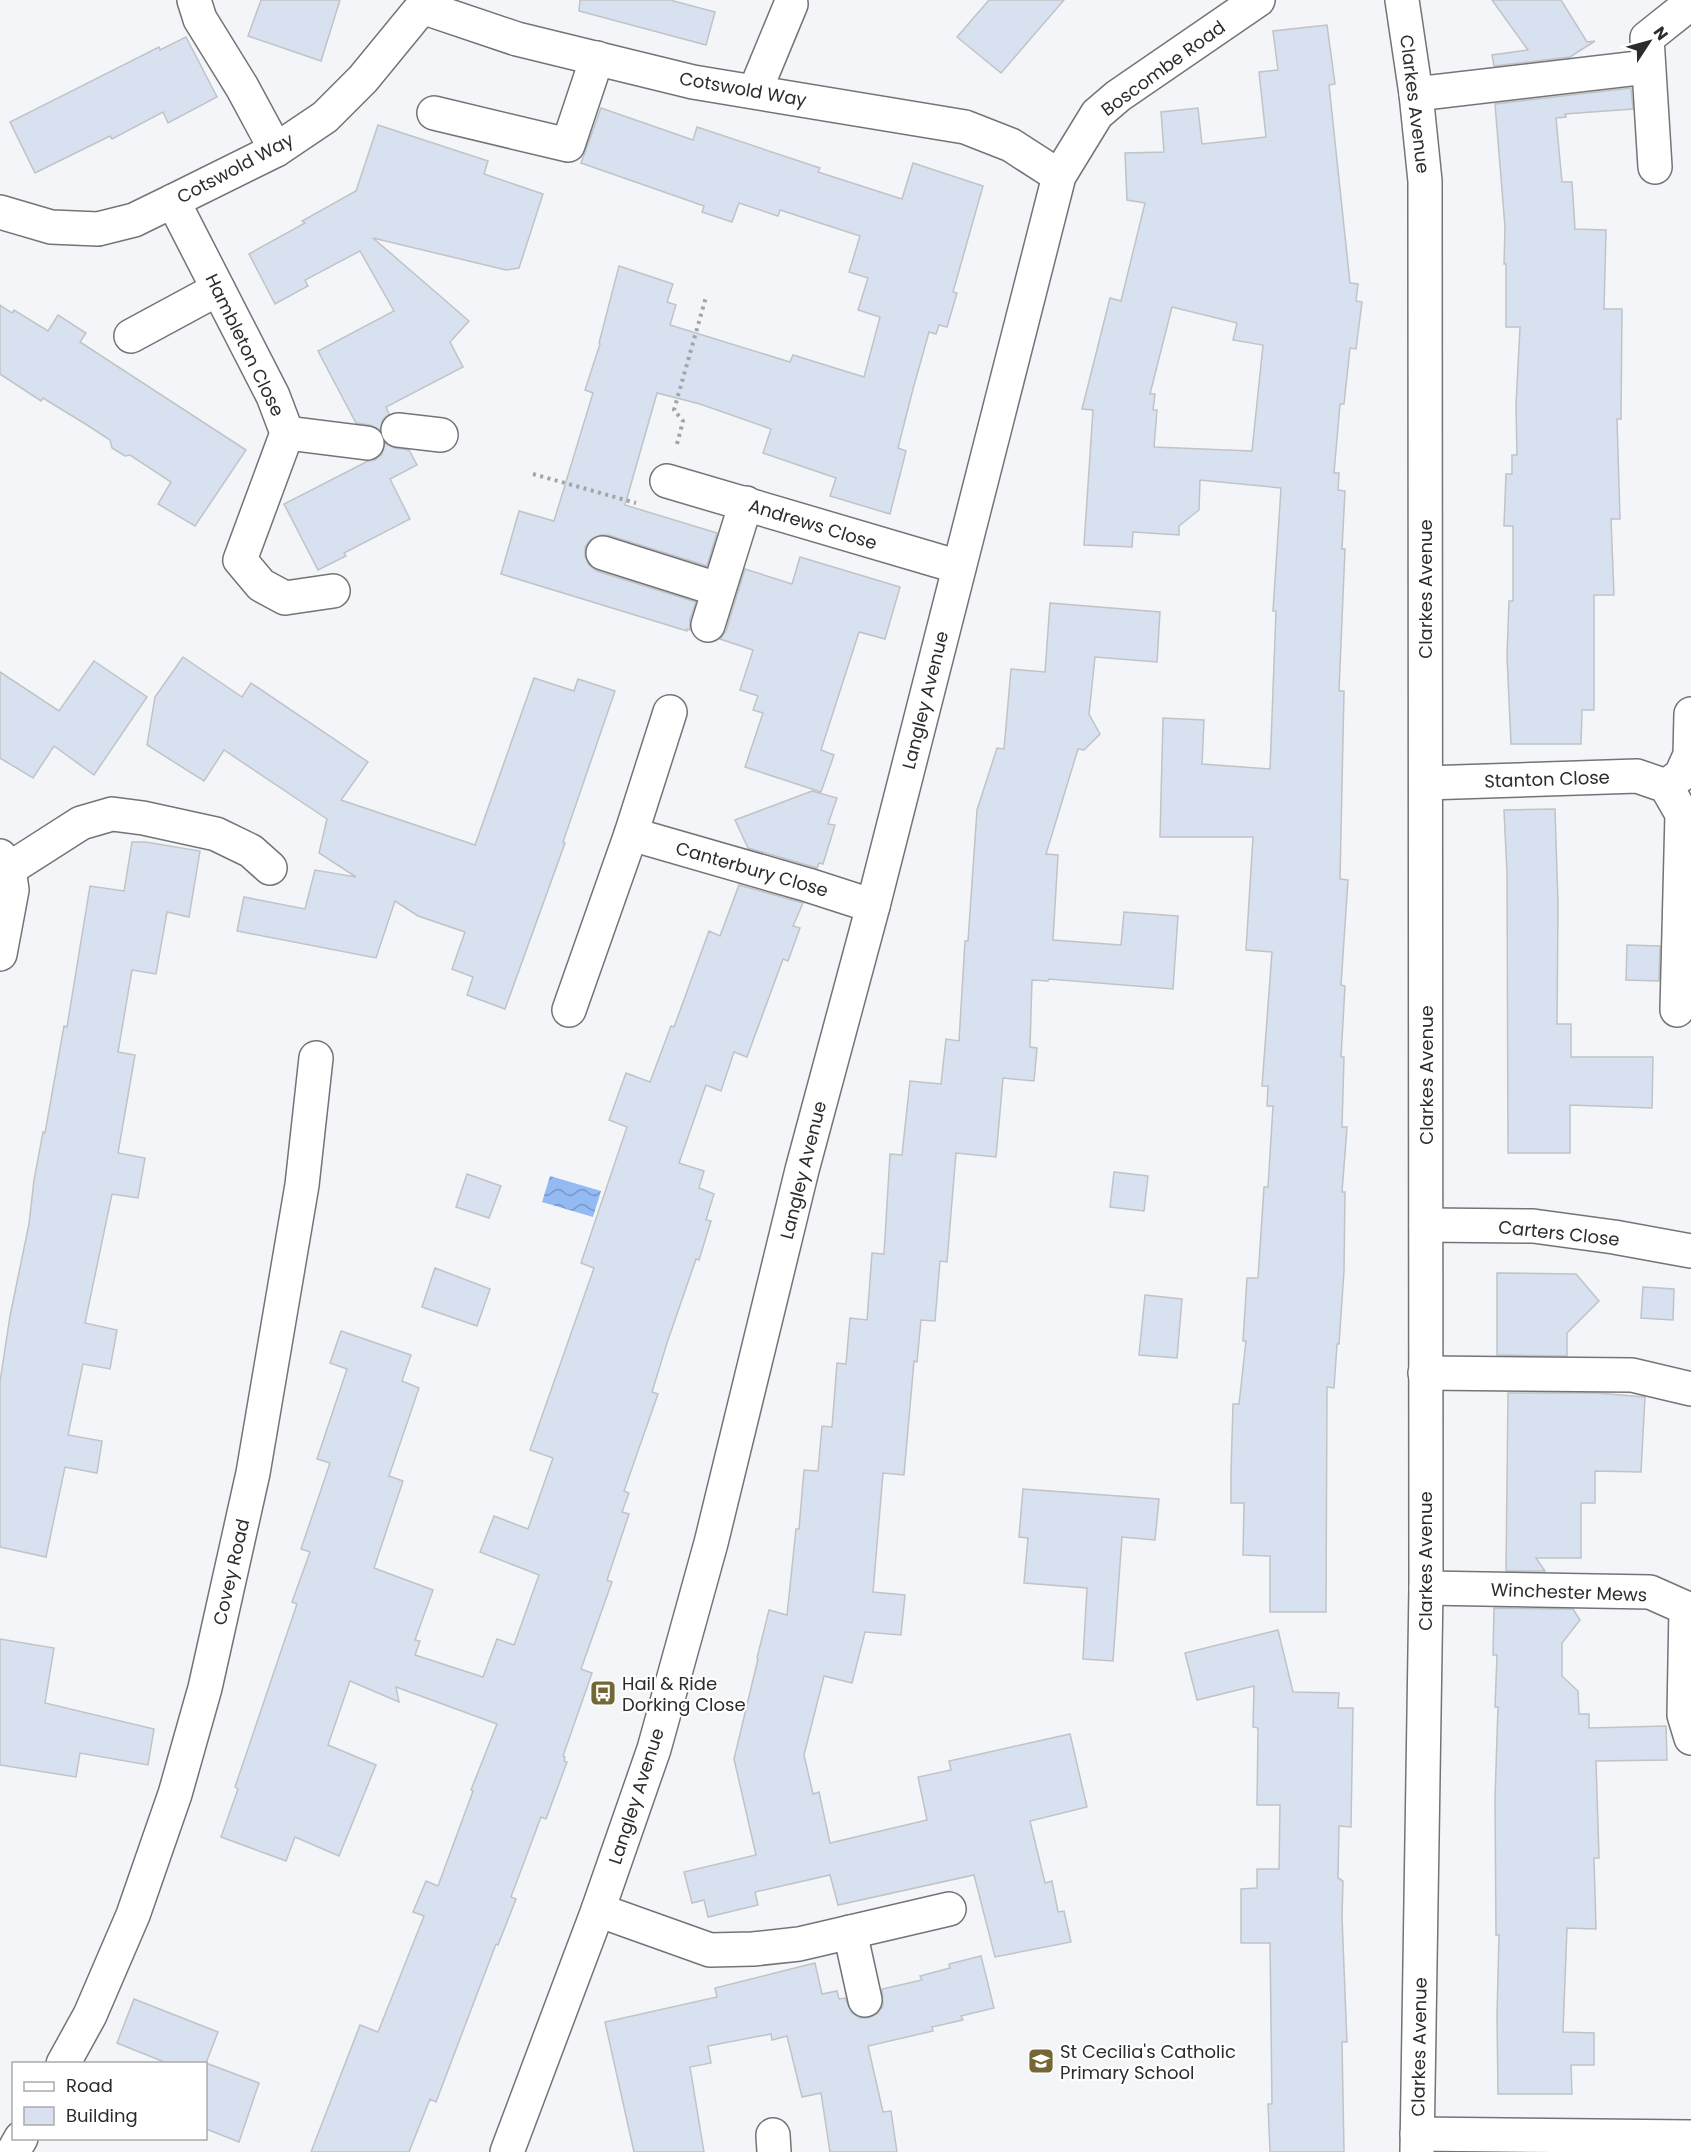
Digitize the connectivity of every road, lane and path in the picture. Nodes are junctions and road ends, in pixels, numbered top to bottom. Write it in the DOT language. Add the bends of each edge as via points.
graph roads {
  1 [pos="194,0"];
  2 [pos="1258,0"];
  3 [pos="1402,0"];
  4 [pos="423,3"];
  5 [pos="1691,3"];
  6 [pos="791,4"];
  7 [pos="597,58"];
  8 [pos="1647,67"];
  9 [pos="755,92"];
  10 [pos="1416,94"];
  11 [pos="434,113"];
  12 [pos="276,150"];
  13 [pos="1655,167"];
  14 [pos="1059,176"];
  15 [pos="173,201"];
  16 [pos="0,212"];
  17 [pos="218,289"];
  18 [pos="706,297"];
  19 [pos="131,336"];
  20 [pos="398,430"];
  21 [pos="287,433"];
  22 [pos="441,435"];
  23 [pos="367,443"];
  24 [pos="533,474"];
  25 [pos="667,481"];
  26 [pos="746,503"];
  27 [pos="603,553"];
  28 [pos="959,567"];
  29 [pos="717,589"];
  30 [pos="333,591"];
  31 [pos="708,625"];
  32 [pos="670,712"];
  33 [pos="1691,714"];
  34 [pos="1426,783"];
  35 [pos="1666,786"];
  36 [pos="631,834"];
  37 [pos="270,868"];
  38 [pos="7,871"];
  39 [pos="873,906"];
  40 [pos="0,954"];
  41 [pos="569,1010"];
  42 [pos="1677,1010"];
  43 [pos="316,1058"];
  44 [pos="1426,1225"];
  45 [pos="1691,1251"];
  46 [pos="1425,1373"];
  47 [pos="1691,1389"];
  48 [pos="1426,1588"];
  49 [pos="1691,1738"];
  50 [pos="949,1909"];
  51 [pos="598,1910"];
  52 [pos="850,1932"];
  53 [pos="865,2000"];
  54 [pos="64,2062"];
  55 [pos="1691,2137"];
  56 [pos="1417,2143"];
  57 [pos="507,2152"];
  1 -- 12 [label="street" via="200,19"];
  2 -- 14 [label="street, Boscombe Road" via="1097,114"];
  3 -- 10 [label="street, Clarkes Avenue"];
  4 -- 7 [label="street, Cotswold Way" via="517,39"];
  4 -- 12 [label="street, Cotswold Way" via="363,79 325,117"];
  5 -- 8 [label="street" via="1647,38"];
  6 -- 9 [label="street"];
  7 -- 9 [label="street, Cotswold Way" via="693,82"];
  7 -- 11 [label="street" via="568,146"];
  8 -- 10 [label="street"];
  8 -- 13 [label="street"];
  9 -- 14 [label="street, Cotswold Way" via="965,127 1011,145"];
  10 -- 34 [label="street, Clarkes Avenue" via="1425,181"];
  12 -- 15 [label="street, Cotswold Way"];
  14 -- 28 [label="street, Langley Avenue"];
  15 -- 16 [label="street, Cotswold Way" via="134,219 98,229 51,227"];
  15 -- 17 [label="street, Hambleton Close"];
  17 -- 19 [label="street"];
  17 -- 21 [label="street, Hambleton Close" via="273,396"];
  18 -- 25 [label="path" via="674,411 683,420"];
  20 -- 22 [label="street"];
  21 -- 23 [label="street"];
  21 -- 30 [label="street, Hambleton Close" via="240,560 261,585 285,598"];
  24 -- 25 [label="path" via="658,509"];
  25 -- 26 [label="street, Andrews Close"];
  26 -- 28 [label="street, Andrews Close"];
  26 -- 29 [label="street"];
  27 -- 29 [label="street"];
  28 -- 39 [label="street, Langley Avenue"];
  29 -- 31 [label="street"];
  32 -- 36 [label="street"];
  33 -- 35 [label="street" via="1690,756 1681,775"];
  34 -- 35 [label="street, Stanton Close" via="1637,776"];
  34 -- 44 [label="street, Clarkes Avenue"];
  35 -- 42 [label="street" via="1682,814"];
  36 -- 39 [label="street, Canterbury Close"];
  36 -- 41 [label="street"];
  37 -- 38 [label="street" via="251,851 216,834 112,814 81,822"];
  38 -- 40 [label="street"];
  39 -- 51 [label="street, Langley Avenue" via="802,1170 711,1543 654,1749"];
  43 -- 54 [label="street, Covey Road" via="302,1185 253,1473 205,1688 175,1794 133,1915 90,2015"];
  44 -- 45 [label="street, Carters Close" via="1533,1226"];
  44 -- 46 [label="street, Clarkes Avenue"];
  46 -- 47 [label="street" via="1632,1375"];
  46 -- 48 [label="street, Clarkes Avenue"];
  48 -- 49 [label="street, Winchester Mews" via="1650,1592 1686,1608 1684,1715"];
  48 -- 56 [label="street, Clarkes Avenue"];
  50 -- 52 [label="street"];
  51 -- 52 [label="street" via="710,1950 799,1944"];
  51 -- 57 [label="street, Langley Avenue"];
  52 -- 53 [label="street"];
  55 -- 56 [label="street"];
}
